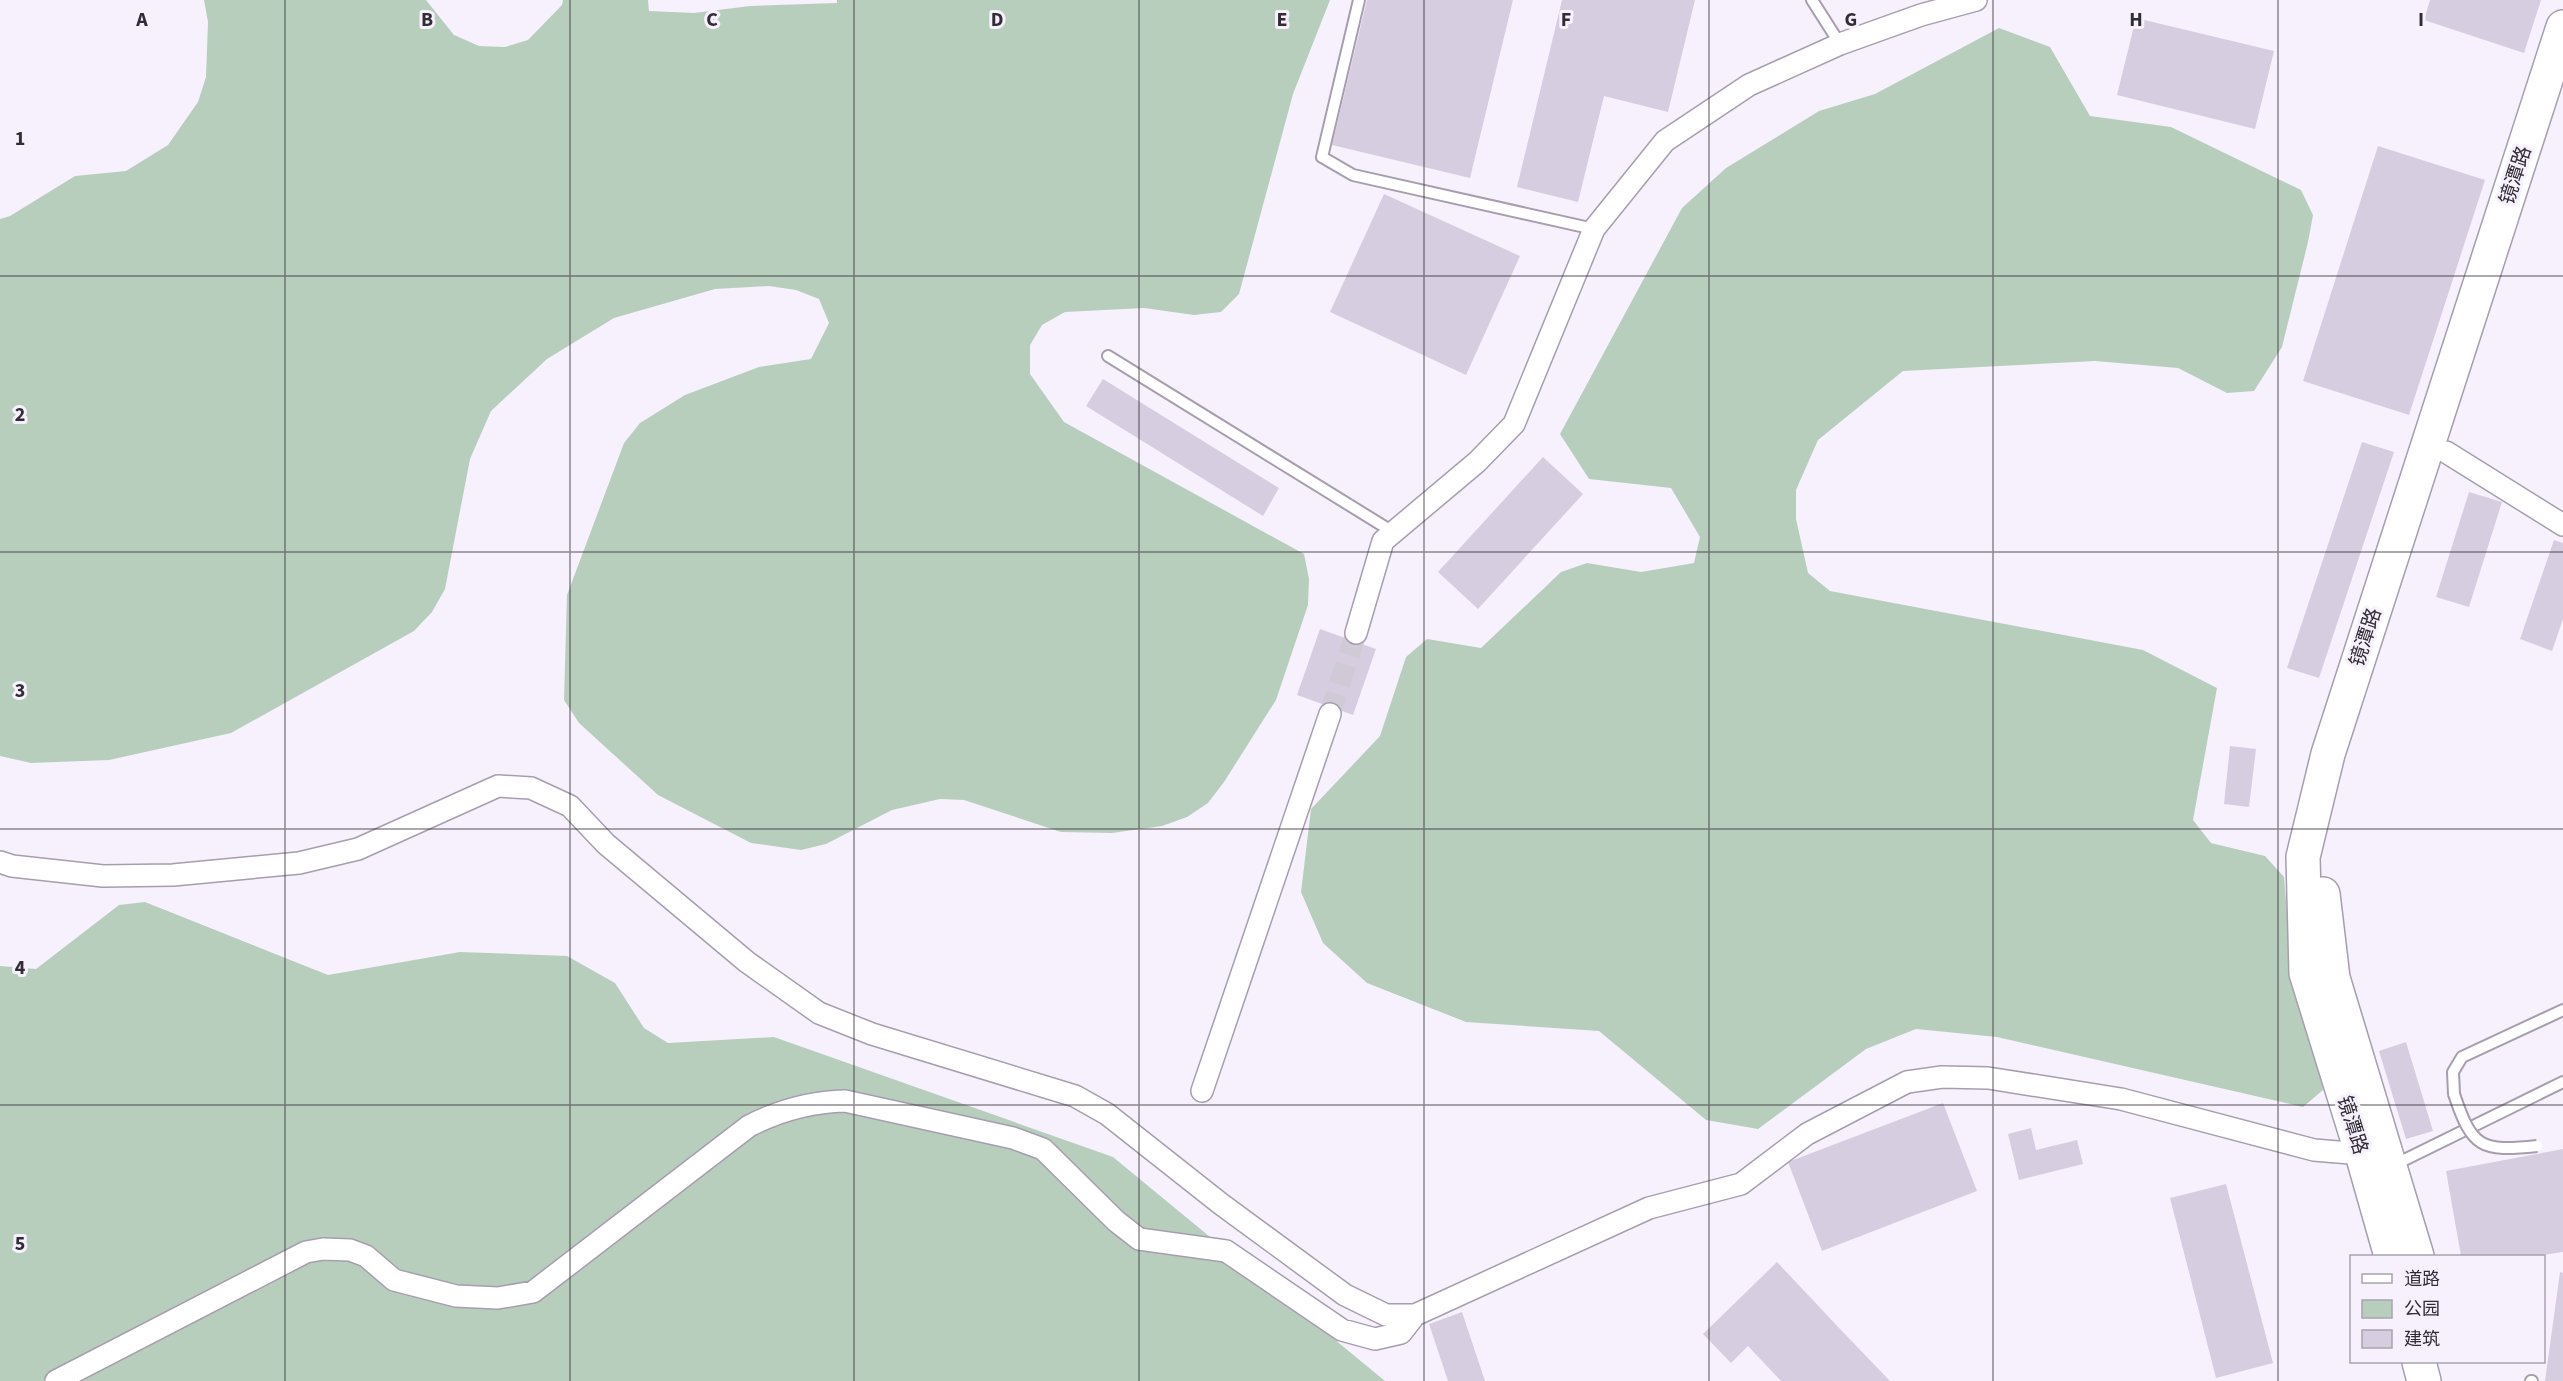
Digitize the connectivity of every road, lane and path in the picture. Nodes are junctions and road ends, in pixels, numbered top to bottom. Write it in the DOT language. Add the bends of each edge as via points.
graph roads {
  1 [pos="1359,0"];
  2 [pos="1812,0"];
  3 [pos="1976,0"];
  4 [pos="2563,27"];
  5 [pos="1840,44"];
  6 [pos="2563,97"];
  7 [pos="1594,229"];
  8 [pos="1108,356"];
  9 [pos="2446,452"];
  10 [pos="2563,525"];
  11 [pos="1393,532"];
  12 [pos="1356,633"];
  13 [pos="1330,714"];
  14 [pos="0,862"];
  15 [pos="2563,1010"];
  16 [pos="2563,1082"];
  17 [pos="1202,1091"];
  18 [pos="2537,1146"];
  19 [pos="2377,1160"];
  20 [pos="2391,1255"];
  21 [pos="2416,1255"];
  22 [pos="1415,1315"];
  23 [pos="2419,1363"];
  24 [pos="2441,1363"];
  25 [pos="56,1381"];
  26 [pos="2424,1381"];
  27 [pos="2445,1381"];
  1 -- 7 [label="lane" via="1322,157 1353,175"];
  2 -- 5 [label="lane"];
  3 -- 5 [label="street"];
  4 -- 19 [label="main road, 镜潭路" via="2331,743 2303,857 2306,973"];
  5 -- 7 [label="street" via="1749,85 1665,141"];
  6 -- 9 [label="main road, 镜潭路"];
  7 -- 11 [label="street" via="1514,424 1477,462"];
  8 -- 11 [label="lane"];
  9 -- 10 [label="street"];
  9 -- 19 [label="main road, 镜潭路" via="2343,760 2320,863 2332,978"];
  11 -- 12 [label="street" via="1383,541"];
  13 -- 17 [label="street"];
  14 -- 22 [label="street" via="104,876 173,875 299,863 358,849 498,786 531,788 570,806 606,844 747,962 819,1012 872,1034 1075,1096 1107,1114 1345,1295 1386,1315"];
  15 -- 18 [label="lane, bridge" via="2462,1057 2453,1072 2454,1094 2464,1125 2481,1144 2506,1149"];
  16 -- 19 [label="lane"];
  19 -- 20 [label="main road, 镜潭路"];
  19 -- 21 [label="main road, 镜潭路"];
  19 -- 22 [label="street" via="2314,1150 2121,1099 1988,1078 1942,1077 1907,1082 1807,1134 1741,1184 1649,1208"];
  22 -- 25 [label="street" via="1401,1334 1375,1339 1342,1330 1226,1251 1139,1239 1043,1149 1013,1138 844,1101 824,1101 783,1110 749,1126 533,1292 498,1299 456,1296 394,1280 366,1256 350,1250 306,1252"];
  23 -- 26 [label="main road"];
  24 -- 27 [label="main road"];
}
